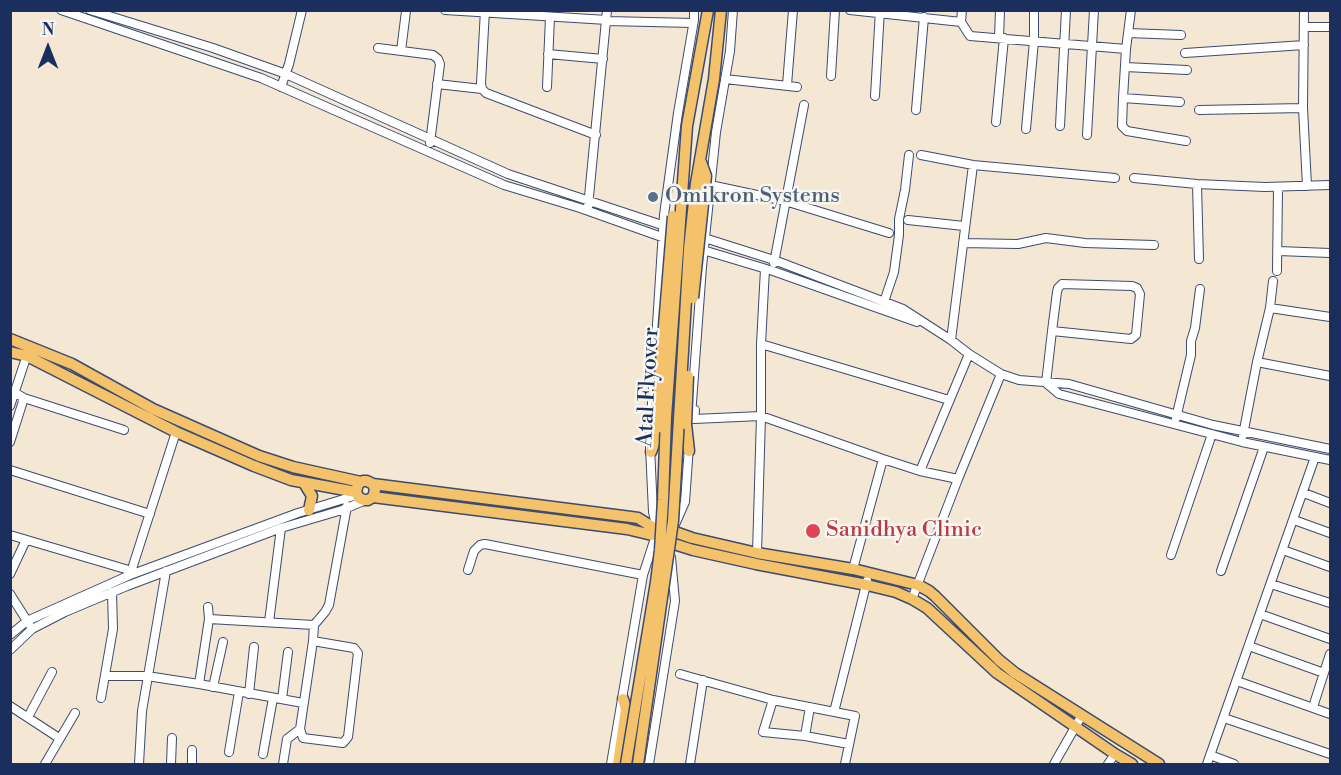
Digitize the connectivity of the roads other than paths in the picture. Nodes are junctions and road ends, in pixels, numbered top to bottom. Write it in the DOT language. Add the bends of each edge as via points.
graph roads {
  1 [pos="61,10"];
  2 [pos="90,10"];
  3 [pos="302,10"];
  4 [pos="445,10"];
  5 [pos="694,10"];
  6 [pos="733,10"];
  7 [pos="793,10"];
  8 [pos="835,10"];
  9 [pos="850,10"];
  10 [pos="962,10"];
  11 [pos="999,10"];
  12 [pos="1034,10"];
  13 [pos="1066,10"];
  14 [pos="1094,10"];
  15 [pos="1131,10"];
  16 [pos="1304,10"];
  17 [pos="406,11"];
  18 [pos="485,12"];
  19 [pos="880,12"];
  20 [pos="722,13"];
  21 [pos="80,14"];
  22 [pos="706,14"];
  23 [pos="550,17"];
  24 [pos="607,17"];
  25 [pos="924,17"];
  26 [pos="961,22"];
  27 [pos="693,23"];
  28 [pos="1304,27"];
  29 [pos="1330,27"];
  30 [pos="1128,33"];
  31 [pos="1181,35"];
  32 [pos="1001,38"];
  33 [pos="1034,41"];
  34 [pos="1066,44"];
  35 [pos="1305,45"];
  36 [pos="1093,46"];
  37 [pos="378,48"];
  38 [pos="1126,49"];
  39 [pos="401,51"];
  40 [pos="1185,53"];
  41 [pos="548,54"];
  42 [pos="603,59"];
  43 [pos="1125,67"];
  44 [pos="1187,70"];
  45 [pos="286,74"];
  46 [pos="831,76"];
  47 [pos="725,79"];
  48 [pos="437,84"];
  49 [pos="787,86"];
  50 [pos="281,87"];
  51 [pos="547,87"];
  52 [pos="797,87"];
  53 [pos="482,89"];
  54 [pos="875,96"];
  55 [pos="1123,98"];
  56 [pos="1180,102"];
  57 [pos="804,105"];
  58 [pos="1303,108"];
  59 [pos="916,110"];
  60 [pos="1199,110"];
  61 [pos="996,122"];
  62 [pos="1060,126"];
  63 [pos="1026,129"];
  64 [pos="596,135"];
  65 [pos="1087,135"];
  66 [pos="431,138"];
  67 [pos="1186,141"];
  68 [pos="429,152"];
  69 [pos="909,155"];
  70 [pos="921,155"];
  71 [pos="700,159"];
  72 [pos="684,162"];
  73 [pos="973,165"];
  74 [pos="1115,178"];
  75 [pos="1134,178"];
  76 [pos="1197,184"];
  77 [pos="710,185"];
  78 [pos="1330,185"];
  79 [pos="1307,186"];
  80 [pos="1278,188"];
  81 [pos="785,201"];
  82 [pos="589,206"];
  83 [pos="908,220"];
  84 [pos="663,225"];
  85 [pos="964,226"];
  86 [pos="889,233"];
  87 [pos="663,237"];
  88 [pos="705,238"];
  89 [pos="963,243"];
  90 [pos="1154,245"];
  91 [pos="705,251"];
  92 [pos="1278,251"];
  93 [pos="1330,253"];
  94 [pos="1198,259"];
  95 [pos="774,260"];
  96 [pos="769,270"];
  97 [pos="1277,271"];
  98 [pos="1273,281"];
  99 [pos="1200,290"];
  100 [pos="884,302"];
  101 [pos="1270,308"];
  102 [pos="1330,317"];
  103 [pos="925,325"];
  104 [pos="1052,331"];
  105 [pos="10,339"];
  106 [pos="951,340"];
  107 [pos="761,344"];
  108 [pos="10,351"];
  109 [pos="29,351"];
  110 [pos="969,354"];
  111 [pos="1257,362"];
  112 [pos="1001,374"];
  113 [pos="1330,376"];
  114 [pos="1046,383"];
  115 [pos="14,392"];
  116 [pos="24,398"];
  117 [pos="949,400"];
  118 [pos="10,406"];
  119 [pos="1176,415"];
  120 [pos="761,416"];
  121 [pos="1174,425"];
  122 [pos="124,430"];
  123 [pos="176,432"];
  124 [pos="1244,432"];
  125 [pos="1212,434"];
  126 [pos="10,442"];
  127 [pos="1242,442"];
  128 [pos="1264,447"];
  129 [pos="1330,449"];
  130 [pos="689,451"];
  131 [pos="651,452"];
  132 [pos="1315,458"];
  133 [pos="883,459"];
  134 [pos="1330,460"];
  135 [pos="10,470"];
  136 [pos="920,471"];
  137 [pos="958,478"];
  138 [pos="304,483"];
  139 [pos="1304,493"];
  140 [pos="360,494"];
  141 [pos="1330,503"];
  142 [pos="347,508"];
  143 [pos="309,510"];
  144 [pos="150,514"];
  145 [pos="1294,520"];
  146 [pos="281,528"];
  147 [pos="654,532"];
  148 [pos="1330,533"];
  149 [pos="10,535"];
  150 [pos="672,537"];
  151 [pos="26,540"];
  152 [pos="1283,550"];
  153 [pos="757,553"];
  154 [pos="1171,555"];
  155 [pos="1330,567"];
  156 [pos="853,569"];
  157 [pos="468,570"];
  158 [pos="154,571"];
  159 [pos="166,571"];
  160 [pos="1221,571"];
  161 [pos="131,573"];
  162 [pos="869,573"];
  163 [pos="10,574"];
  164 [pos="643,575"];
  165 [pos="1271,584"];
  166 [pos="867,585"];
  167 [pos="918,585"];
  168 [pos="112,592"];
  169 [pos="10,594"];
  170 [pos="912,599"];
  171 [pos="1330,603"];
  172 [pos="208,607"];
  173 [pos="1260,615"];
  174 [pos="209,619"];
  175 [pos="269,622"];
  176 [pos="30,625"];
  177 [pos="314,625"];
  178 [pos="10,635"];
  179 [pos="1330,639"];
  180 [pos="313,641"];
  181 [pos="223,642"];
  182 [pos="1249,646"];
  183 [pos="254,647"];
  184 [pos="10,650"];
  185 [pos="288,652"];
  186 [pos="1330,654"];
  187 [pos="52,672"];
  188 [pos="1324,673"];
  189 [pos="680,674"];
  190 [pos="105,676"];
  191 [pos="147,676"];
  192 [pos="703,680"];
  193 [pos="1237,681"];
  194 [pos="199,684"];
  195 [pos="213,687"];
  196 [pos="239,692"];
  197 [pos="249,694"];
  198 [pos="101,698"];
  199 [pos="278,698"];
  200 [pos="773,700"];
  201 [pos="303,703"];
  202 [pos="624,704"];
  203 [pos="10,706"];
  204 [pos="810,707"];
  205 [pos="1313,707"];
  206 [pos="834,712"];
  207 [pos="75,713"];
  208 [pos="1330,714"];
  209 [pos="1082,715"];
  210 [pos="28,717"];
  211 [pos="1224,718"];
  212 [pos="1075,726"];
  213 [pos="300,729"];
  214 [pos="805,736"];
  215 [pos="59,738"];
  216 [pos="172,738"];
  217 [pos="849,744"];
  218 [pos="192,750"];
  219 [pos="228,752"];
  220 [pos="263,754"];
  221 [pos="1115,754"];
  222 [pos="1330,754"];
  223 [pos="1210,755"];
  224 [pos="45,765"];
  225 [pos="139,765"];
  226 [pos="171,765"];
  227 [pos="192,765"];
  228 [pos="283,765"];
  229 [pos="611,765"];
  230 [pos="618,765"];
  231 [pos="626,765"];
  232 [pos="638,765"];
  233 [pos="649,765"];
  234 [pos="690,765"];
  235 [pos="845,765"];
  236 [pos="1054,765"];
  237 [pos="1108,765"];
  238 [pos="1132,765"];
  239 [pos="1159,765"];
  240 [pos="1207,765"];
  241 [pos="1234,765"];
  1 -- 21 [label="street"];
  2 -- 45 [label="street"];
  3 -- 45 [label="street"];
  4 -- 18 [label="street"];
  5 -- 27 [label="street"];
  6 -- 47 [label="street"];
  7 -- 49 [label="street"];
  8 -- 46 [label="street"];
  9 -- 19 [label="street"];
  10 -- 26 [label="street"];
  11 -- 32 [label="street"];
  12 -- 33 [label="street"];
  13 -- 34 [label="street"];
  14 -- 36 [label="street"];
  15 -- 30 [label="street"];
  16 -- 28 [label="street"];
  17 -- 39 [label="street"];
  18 -- 23 [label="street"];
  18 -- 53 [label="street"];
  19 -- 25 [label="street"];
  19 -- 54 [label="street"];
  20 -- 71 [label="main road, Atal Flyover, bridge"];
  21 -- 50 [label="street"];
  22 -- 72 [label="main road, Atal Flyover, bridge"];
  23 -- 24 [label="street"];
  23 -- 41 [label="street"];
  24 -- 27 [label="street"];
  24 -- 42 [label="street"];
  25 -- 26 [label="street"];
  25 -- 59 [label="street"];
  26 -- 32 [label="street" via="970,36"];
  27 -- 84 [label="street"];
  28 -- 29 [label="street"];
  28 -- 35 [label="street"];
  30 -- 31 [label="street"];
  30 -- 38 [label="street"];
  32 -- 33 [label="street"];
  32 -- 61 [label="street"];
  33 -- 34 [label="street"];
  33 -- 63 [label="street"];
  34 -- 36 [label="street"];
  34 -- 62 [label="street"];
  35 -- 40 [label="street"];
  35 -- 58 [label="street"];
  36 -- 38 [label="street"];
  36 -- 65 [label="street"];
  37 -- 39 [label="street"];
  38 -- 43 [label="street"];
  39 -- 48 [label="street" via="436,56 440,64"];
  41 -- 42 [label="street"];
  41 -- 51 [label="street"];
  42 -- 64 [label="street"];
  43 -- 44 [label="street"];
  43 -- 55 [label="street"];
  45 -- 50 [label="street"];
  45 -- 66 [label="street"];
  47 -- 49 [label="street"];
  47 -- 77 [label="street"];
  48 -- 53 [label="street"];
  48 -- 66 [label="street"];
  49 -- 52 [label="street"];
  50 -- 68 [label="street"];
  53 -- 64 [label="street"];
  55 -- 56 [label="street"];
  55 -- 67 [label="street" via="1122,126 1127,131"];
  57 -- 81 [label="street"];
  58 -- 60 [label="street"];
  58 -- 79 [label="street"];
  64 -- 82 [label="street"];
  66 -- 68 [label="street"];
  66 -- 82 [label="street"];
  68 -- 82 [label="street" via="504,185"];
  69 -- 100 [label="street" via="894,272"];
  70 -- 73 [label="street"];
  71 -- 130 [label="main road, bridge" via="706,176 692,308 686,424"];
  71 -- 232 [label="main road, Atal Flyover, bridge" via="689,249 673,521"];
  72 -- 131 [label="main road, bridge" via="678,171 657,428"];
  72 -- 231 [label="main road, Atal Flyover, bridge" via="660,550"];
  73 -- 74 [label="street"];
  73 -- 85 [label="street"];
  75 -- 76 [label="street"];
  76 -- 80 [label="street"];
  76 -- 94 [label="street"];
  77 -- 81 [label="street"];
  77 -- 88 [label="street"];
  78 -- 79 [label="street"];
  79 -- 80 [label="street"];
  80 -- 92 [label="street"];
  81 -- 86 [label="street"];
  81 -- 95 [label="street"];
  82 -- 84 [label="street"];
  82 -- 87 [label="street"];
  83 -- 85 [label="street"];
  84 -- 87 [label="street"];
  84 -- 88 [label="street"];
  85 -- 89 [label="street"];
  87 -- 91 [label="street"];
  87 -- 131 [label="street"];
  88 -- 91 [label="street"];
  88 -- 95 [label="street"];
  89 -- 90 [label="street" via="1018,244 1046,238"];
  89 -- 106 [label="street"];
  91 -- 96 [label="street"];
  91 -- 120 [label="street" via="694,419"];
  91 -- 130 [label="street"];
  92 -- 93 [label="street"];
  92 -- 97 [label="street"];
  95 -- 96 [label="street"];
  95 -- 100 [label="street"];
  96 -- 103 [label="street"];
  96 -- 107 [label="street"];
  98 -- 101 [label="street"];
  99 -- 119 [label="street" via="1191,355"];
  100 -- 103 [label="street"];
  101 -- 102 [label="street"];
  101 -- 111 [label="street"];
  103 -- 106 [label="street"];
  104 -- 104 [label="street" via="1057,292 1062,284 1131,286 1140,294 1136,335 1131,339"];
  104 -- 114 [label="street"];
  105 -- 109 [label="main road"];
  106 -- 110 [label="street"];
  107 -- 117 [label="street"];
  107 -- 120 [label="street"];
  108 -- 109 [label="main road"];
  109 -- 115 [label="street"];
  109 -- 123 [label="main road"];
  109 -- 140 [label="main road" via="72,364 153,409 259,456"];
  110 -- 112 [label="street"];
  110 -- 117 [label="street"];
  111 -- 113 [label="street"];
  111 -- 124 [label="street"];
  112 -- 114 [label="street"];
  112 -- 137 [label="street"];
  114 -- 119 [label="street" via="1069,384"];
  114 -- 121 [label="street" via="1059,394"];
  115 -- 116 [label="street"];
  115 -- 118 [label="street"];
  116 -- 122 [label="street"];
  116 -- 126 [label="street"];
  117 -- 136 [label="street"];
  119 -- 121 [label="street"];
  119 -- 124 [label="street"];
  120 -- 133 [label="street"];
  120 -- 153 [label="street"];
  121 -- 125 [label="street"];
  123 -- 138 [label="main road"];
  123 -- 144 [label="street"];
  124 -- 127 [label="street"];
  124 -- 129 [label="street"];
  125 -- 127 [label="street"];
  125 -- 154 [label="street"];
  127 -- 128 [label="street"];
  128 -- 132 [label="street"];
  128 -- 160 [label="street"];
  130 -- 150 [label="street" via="685,502"];
  131 -- 147 [label="street"];
  132 -- 134 [label="street"];
  132 -- 139 [label="street"];
  133 -- 136 [label="street"];
  133 -- 156 [label="street"];
  135 -- 144 [label="street"];
  136 -- 137 [label="street"];
  137 -- 167 [label="street"];
  138 -- 140 [label="main road"];
  138 -- 143 [label="main road" via="312,496"];
  139 -- 141 [label="street"];
  139 -- 145 [label="street"];
  140 -- 142 [label="street"];
  140 -- 142 [label="street"];
  140 -- 143 [label="street"];
  140 -- 147 [label="main road"];
  140 -- 147 [label="main road" via="367,481 638,518"];
  142 -- 146 [label="street"];
  142 -- 177 [label="street" via="329,605"];
  143 -- 158 [label="street"];
  144 -- 161 [label="street"];
  145 -- 148 [label="street"];
  145 -- 152 [label="street"];
  146 -- 159 [label="street"];
  146 -- 175 [label="street"];
  147 -- 150 [label="main road" via="660,545 664,546"];
  147 -- 150 [label="main road" via="660,523 667,523"];
  147 -- 164 [label="street"];
  149 -- 151 [label="street"];
  150 -- 153 [label="main road"];
  150 -- 166 [label="main road" via="693,550"];
  150 -- 233 [label="street" via="675,601"];
  151 -- 161 [label="street"];
  151 -- 163 [label="street"];
  152 -- 155 [label="street"];
  152 -- 165 [label="street"];
  153 -- 156 [label="main road"];
  156 -- 162 [label="main road"];
  157 -- 164 [label="street" via="474,551 485,544"];
  158 -- 159 [label="street"];
  158 -- 161 [label="street"];
  158 -- 168 [label="street"];
  159 -- 191 [label="street"];
  161 -- 176 [label="street"];
  162 -- 166 [label="street"];
  162 -- 167 [label="main road"];
  164 -- 202 [label="street"];
  165 -- 171 [label="street"];
  165 -- 173 [label="street"];
  166 -- 170 [label="main road"];
  166 -- 206 [label="street"];
  167 -- 170 [label="street"];
  167 -- 209 [label="main road" via="935,596 1007,667"];
  168 -- 176 [label="street"];
  168 -- 190 [label="street" via="113,629"];
  169 -- 176 [label="street"];
  170 -- 212 [label="main road" via="927,608 997,673"];
  172 -- 174 [label="street"];
  173 -- 179 [label="street"];
  173 -- 182 [label="street"];
  174 -- 175 [label="street"];
  174 -- 194 [label="street"];
  175 -- 177 [label="street"];
  176 -- 178 [label="street"];
  176 -- 184 [label="street"];
  177 -- 180 [label="street"];
  180 -- 201 [label="street"];
  180 -- 213 [label="street" via="354,648 358,653 348,737 340,743 303,738"];
  181 -- 195 [label="street"];
  182 -- 188 [label="street"];
  182 -- 193 [label="street"];
  183 -- 197 [label="street"];
  185 -- 199 [label="street"];
  186 -- 188 [label="street"];
  187 -- 210 [label="street"];
  188 -- 205 [label="street"];
  189 -- 192 [label="street"];
  190 -- 191 [label="street"];
  190 -- 198 [label="street"];
  191 -- 194 [label="street"];
  191 -- 225 [label="street"];
  192 -- 200 [label="street"];
  192 -- 234 [label="street"];
  193 -- 205 [label="street"];
  193 -- 211 [label="street"];
  194 -- 195 [label="street"];
  195 -- 196 [label="street"];
  196 -- 197 [label="street"];
  196 -- 219 [label="street"];
  197 -- 199 [label="street"];
  199 -- 201 [label="street"];
  199 -- 220 [label="street"];
  200 -- 204 [label="street"];
  200 -- 214 [label="street" via="763,732"];
  201 -- 213 [label="street"];
  202 -- 229 [label="street"];
  202 -- 230 [label="main road"];
  203 -- 210 [label="street"];
  204 -- 206 [label="street"];
  204 -- 214 [label="street"];
  205 -- 208 [label="street"];
  206 -- 217 [label="street" via="855,716"];
  207 -- 215 [label="street"];
  209 -- 212 [label="street"];
  209 -- 239 [label="main road"];
  210 -- 215 [label="street"];
  211 -- 222 [label="street"];
  211 -- 223 [label="street"];
  212 -- 221 [label="main road"];
  212 -- 236 [label="street"];
  213 -- 228 [label="street" via="288,739"];
  214 -- 217 [label="street"];
  215 -- 224 [label="street"];
  216 -- 226 [label="street"];
  217 -- 235 [label="street"];
  218 -- 227 [label="street"];
  221 -- 237 [label="street"];
  221 -- 238 [label="main road"];
  223 -- 240 [label="street"];
  223 -- 241 [label="street"];
}
